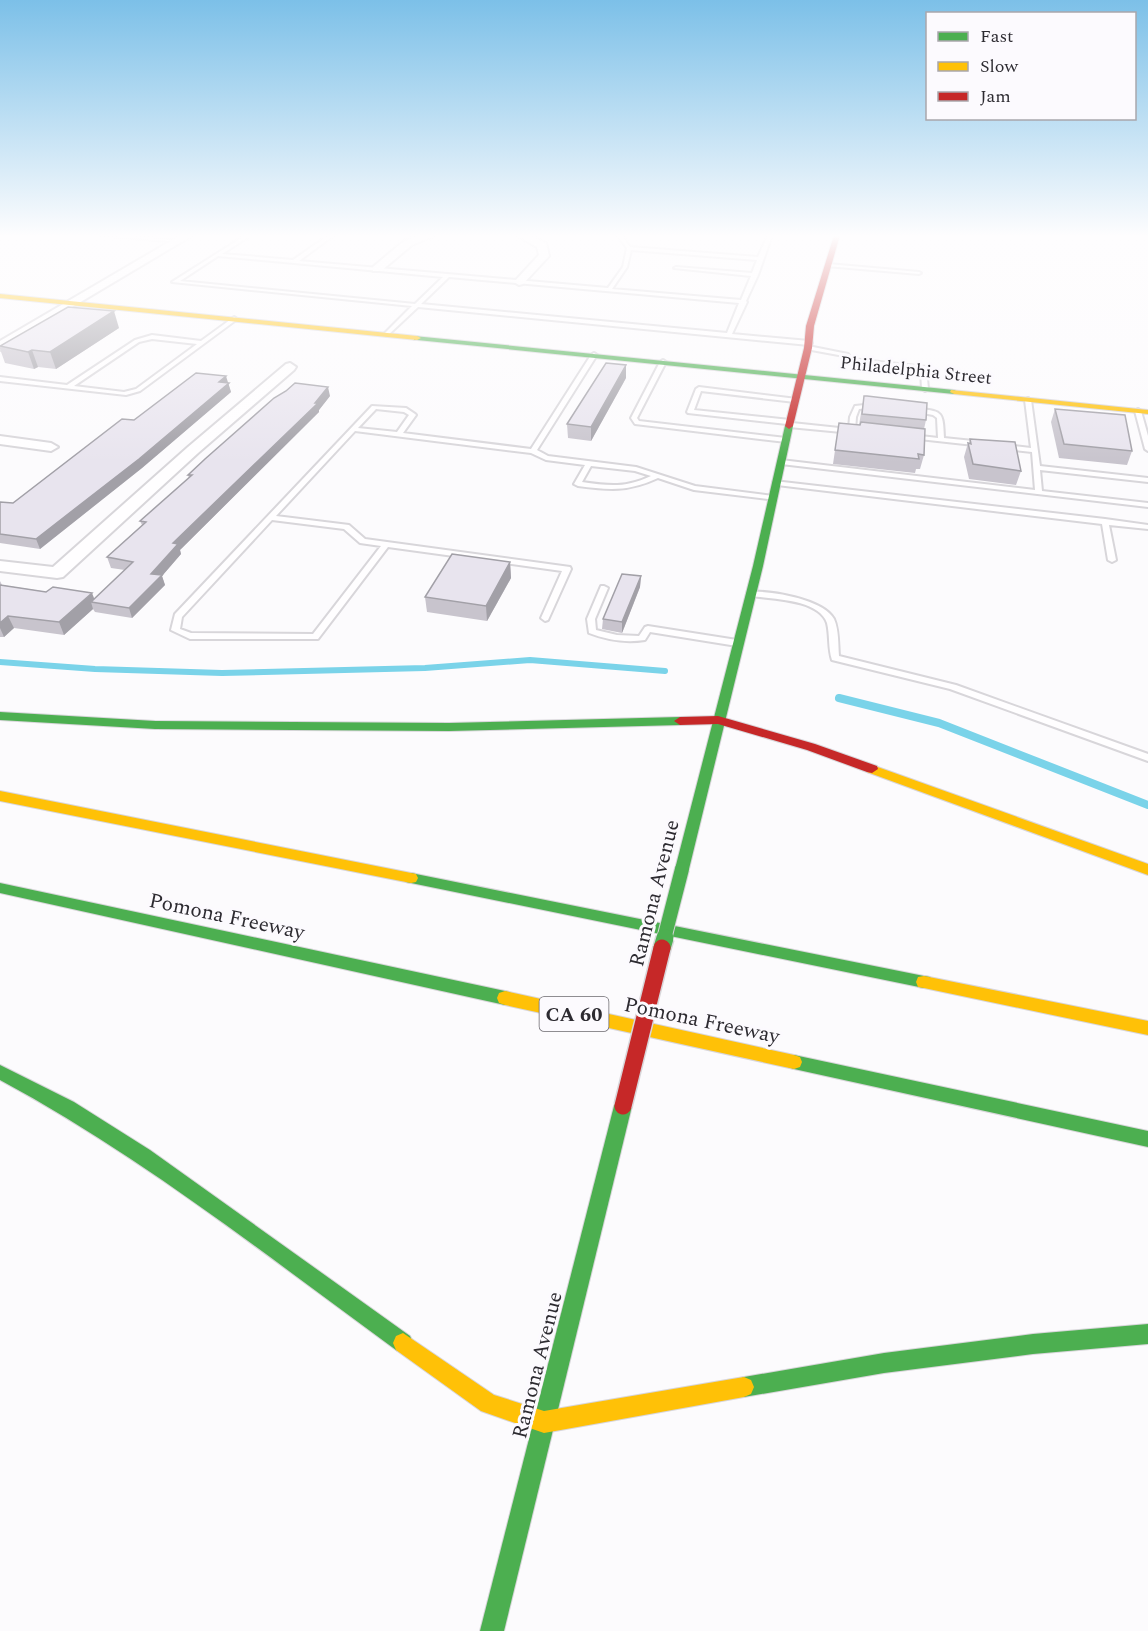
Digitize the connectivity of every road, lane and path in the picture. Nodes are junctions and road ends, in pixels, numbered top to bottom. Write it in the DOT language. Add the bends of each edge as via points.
graph roads {
  1 [pos="58,311"];
  2 [pos="149,311"];
  3 [pos="409,311"];
  4 [pos="479,311"];
  5 [pos="740,311"];
  6 [pos="814,311"];
  7 [pos="234,320"];
  8 [pos="387,334"];
  9 [pos="729,335"];
  10 [pos="202,343"];
  11 [pos="0,346"];
  12 [pos="809,346"];
  13 [pos="594,355"];
  14 [pos="663,362"];
  15 [pos="290,367"];
  16 [pos="801,376"];
  17 [pos="0,379"];
  18 [pos="69,387"];
  19 [pos="925,389"];
  20 [pos="795,400"];
  21 [pos="1028,400"];
  22 [pos="885,407"];
  23 [pos="905,409"];
  24 [pos="1143,411"];
  25 [pos="789,424"];
  26 [pos="352,429"];
  27 [pos="852,431"];
  28 [pos="863,433"];
  29 [pos="398,435"];
  30 [pos="908,437"];
  31 [pos="0,440"];
  32 [pos="786,440"];
  33 [pos="941,440"];
  34 [pos="51,447"];
  35 [pos="1148,449"];
  36 [pos="1035,450"];
  37 [pos="533,451"];
  38 [pos="781,462"];
  39 [pos="589,463"];
  40 [pos="1037,468"];
  41 [pos="657,476"];
  42 [pos="1148,480"];
  43 [pos="777,483"];
  44 [pos="1039,493"];
  45 [pos="773,498"];
  46 [pos="1148,505"];
  47 [pos="270,518"];
  48 [pos="1105,521"];
  49 [pos="1148,526"];
  50 [pos="386,544"];
  51 [pos="1112,560"];
  52 [pos="0,566"];
  53 [pos="604,588"];
  54 [pos="751,594"];
  55 [pos="545,618"];
  56 [pos="738,643"];
  57 [pos="0,716"];
  58 [pos="718,720"];
  59 [pos="1148,758"];
  60 [pos="0,796"];
  61 [pos="1148,870"];
  62 [pos="0,888"];
  63 [pos="1148,1028"];
  64 [pos="0,1072"];
  65 [pos="1148,1139"];
  66 [pos="1148,1334"];
  67 [pos="544,1422"];
  68 [pos="492,1631"];
  1 -- 11 [label="street"];
  2 -- 7 [label="main road, Philadelphia Street"];
  3 -- 8 [label="lane"];
  4 -- 9 [label="lane"];
  5 -- 9 [label="lane"];
  6 -- 12 [label="main road, Ramona Avenue"];
  7 -- 8 [label="main road, Philadelphia Street"];
  7 -- 10 [label="lane"];
  8 -- 13 [label="main road, Philadelphia Street"];
  9 -- 12 [label="lane"];
  10 -- 18 [label="lane" via="152,337 137,340"];
  10 -- 18 [label="lane" via="138,390 124,394"];
  12 -- 16 [label="main road, Ramona Avenue"];
  12 -- 19 [label="lane" via="843,354 850,361 924,368"];
  13 -- 14 [label="main road, Philadelphia Street"];
  13 -- 37 [label="lane"];
  14 -- 16 [label="main road, Philadelphia Street"];
  14 -- 32 [label="lane" via="634,418 637,423"];
  15 -- 52 [label="street" via="57,573"];
  16 -- 19 [label="main road, Philadelphia Street"];
  16 -- 20 [label="main road, Ramona Avenue"];
  17 -- 18 [label="lane"];
  19 -- 21 [label="main road, Philadelphia Street"];
  20 -- 25 [label="main road, Ramona Avenue"];
  20 -- 25 [label="lane" via="699,389 690,412"];
  21 -- 24 [label="main road, Philadelphia Street"];
  21 -- 36 [label="lane"];
  22 -- 27 [label="lane" via="858,407 852,417"];
  23 -- 33 [label="lane" via="935,413 940,418"];
  24 -- 35 [label="lane"];
  25 -- 27 [label="lane"];
  25 -- 32 [label="main road, Ramona Avenue"];
  26 -- 29 [label="lane"];
  26 -- 29 [label="lane" via="374,407 406,410 413,415"];
  26 -- 47 [label="lane"];
  27 -- 28 [label="lane"];
  29 -- 37 [label="lane"];
  30 -- 33 [label="lane"];
  31 -- 34 [label="street"];
  32 -- 38 [label="main road, Ramona Avenue"];
  33 -- 36 [label="lane"];
  36 -- 40 [label="lane"];
  37 -- 39 [label="lane" via="546,458"];
  38 -- 43 [label="main road, Ramona Avenue"];
  38 -- 44 [label="lane"];
  39 -- 41 [label="lane"];
  39 -- 41 [label="lane" via="578,483 625,489"];
  40 -- 42 [label="lane"];
  40 -- 44 [label="lane"];
  41 -- 45 [label="lane" via="694,488"];
  43 -- 45 [label="main road, Ramona Avenue"];
  43 -- 48 [label="lane"];
  44 -- 46 [label="lane"];
  45 -- 54 [label="main road, Ramona Avenue"];
  47 -- 50 [label="lane" via="346,527 363,541"];
  47 -- 50 [label="lane" via="178,616 175,630 190,636 315,637"];
  48 -- 49 [label="lane"];
  48 -- 51 [label="lane"];
  50 -- 55 [label="lane" via="567,569"];
  53 -- 56 [label="lane" via="591,619 592,631 604,636 642,638 648,629"];
  54 -- 56 [label="main road, Ramona Avenue"];
  54 -- 59 [label="lane" via="804,602 821,610 829,618 835,658 953,687"];
  56 -- 58 [label="main road, Ramona Avenue"];
  57 -- 58 [label="main road" via="155,725 449,727"];
  58 -- 61 [label="main road" via="811,747"];
  58 -- 67 [label="main road, Ramona Avenue, bridge"];
  60 -- 63 [label="main road"];
  62 -- 65 [label="main road, Pomona Freeway / CA 60"];
  64 -- 67 [label="main road" via="68,1108 144,1156 488,1404"];
  66 -- 67 [label="main road" via="884,1363"];
  67 -- 68 [label="main road, Ramona Avenue"];
}
